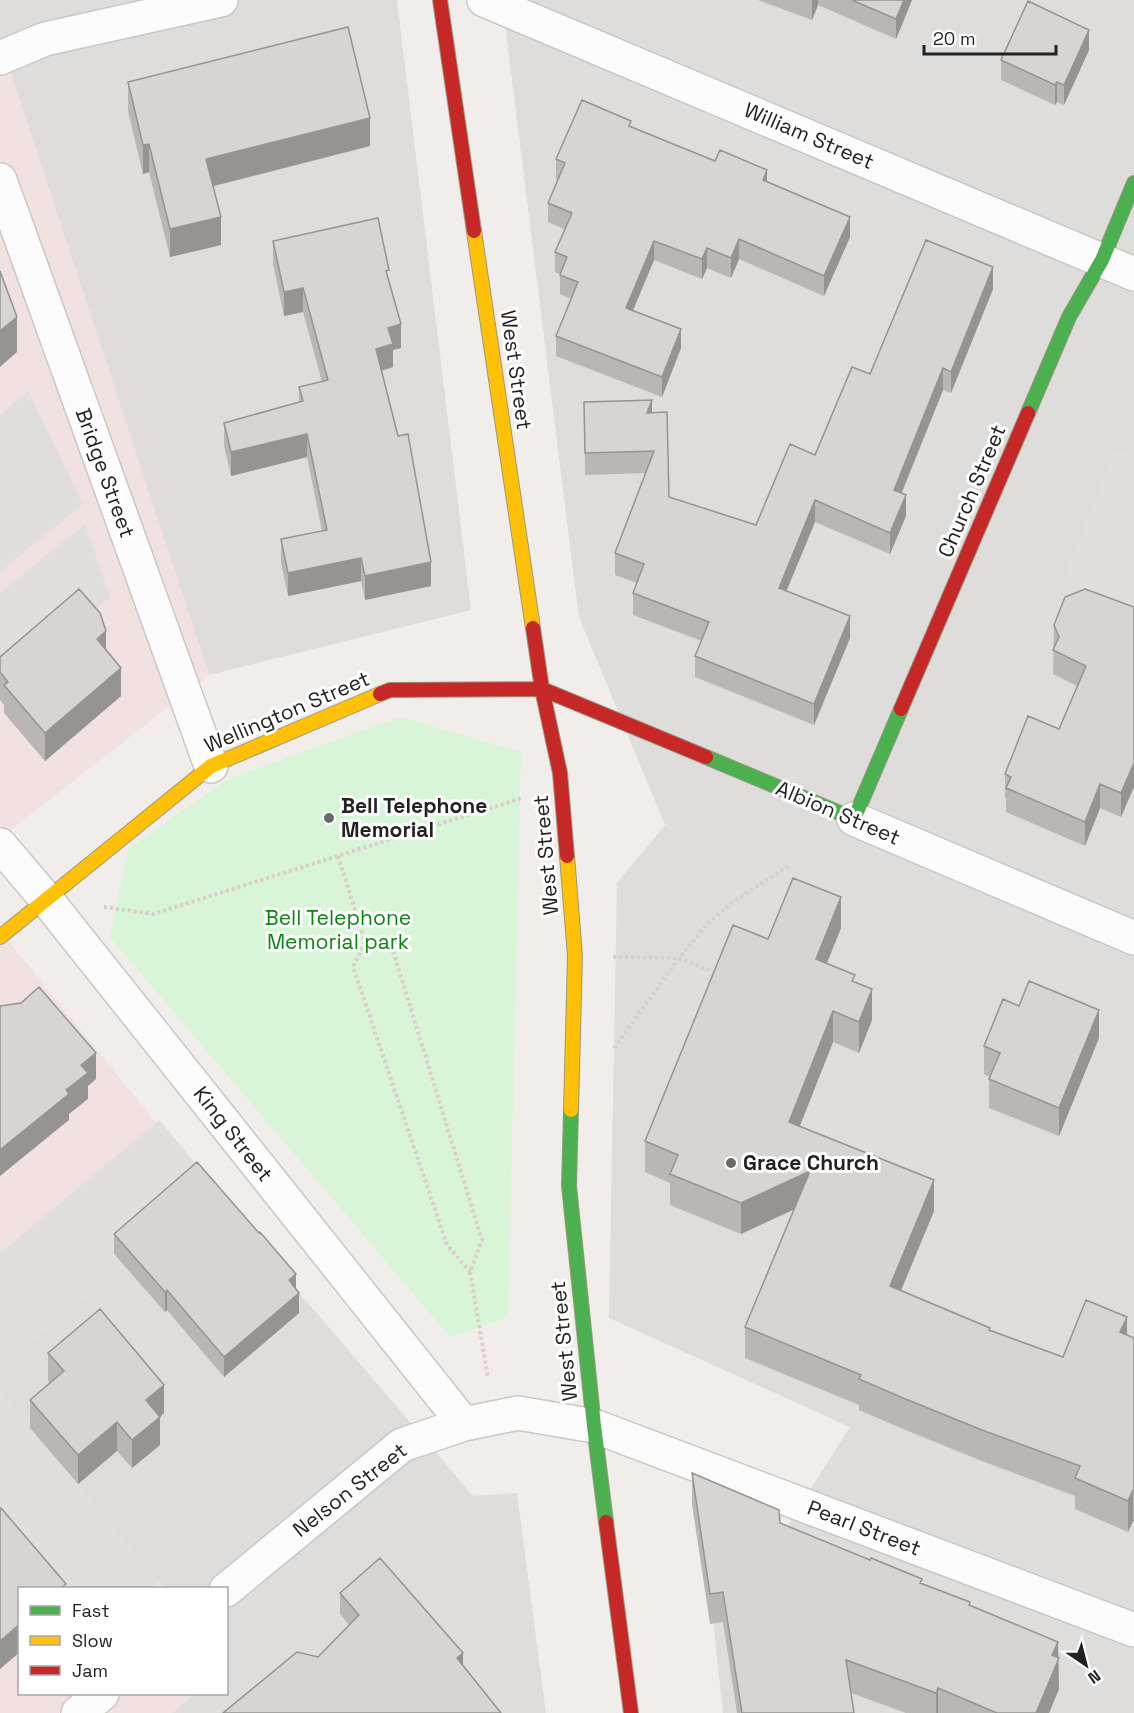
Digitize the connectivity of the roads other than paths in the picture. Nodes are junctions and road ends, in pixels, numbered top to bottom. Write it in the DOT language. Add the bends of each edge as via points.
graph roads {
  1 [pos="221,0"];
  2 [pos="440,0"];
  3 [pos="484,0"];
  4 [pos="0,58"];
  5 [pos="0,180"];
  6 [pos="1134,183"];
  7 [pos="1102,260"];
  8 [pos="1134,274"];
  9 [pos="542,689"];
  10 [pos="211,766"];
  11 [pos="854,819"];
  12 [pos="0,845"];
  13 [pos="46,899"];
  14 [pos="0,937"];
  15 [pos="1134,938"];
  16 [pos="479,1421"];
  17 [pos="594,1426"];
  18 [pos="228,1588"];
  19 [pos="1134,1630"];
  20 [pos="101,1695"];
  21 [pos="78,1713"];
  22 [pos="631,1713"];
  1 -- 4 [label="street" via="45,39"];
  2 -- 9 [label="main road, West Street"];
  3 -- 7 [label="street, William Street"];
  5 -- 10 [label="street, Bridge Street"];
  6 -- 7 [label="main road, Church Street"];
  7 -- 8 [label="street, William Street"];
  7 -- 11 [label="main road, Church Street" via="1069,317"];
  9 -- 10 [label="main road, Wellington Street" via="390,690"];
  9 -- 11 [label="main road, Albion Street"];
  9 -- 17 [label="main road, West Street" via="560,773 575,956 569,1186"];
  10 -- 13 [label="main road, Wellington Street"];
  11 -- 15 [label="street, Albion Street"];
  12 -- 13 [label="street, King Street"];
  13 -- 14 [label="main road, Wellington Street"];
  13 -- 16 [label="street, King Street"];
  16 -- 17 [label="street, Nelson Street" via="518,1413"];
  16 -- 18 [label="street, Nelson Street" via="402,1445"];
  17 -- 19 [label="street, Pearl Street"];
  17 -- 22 [label="main road, West Street"];
  20 -- 21 [label="street"];
}
